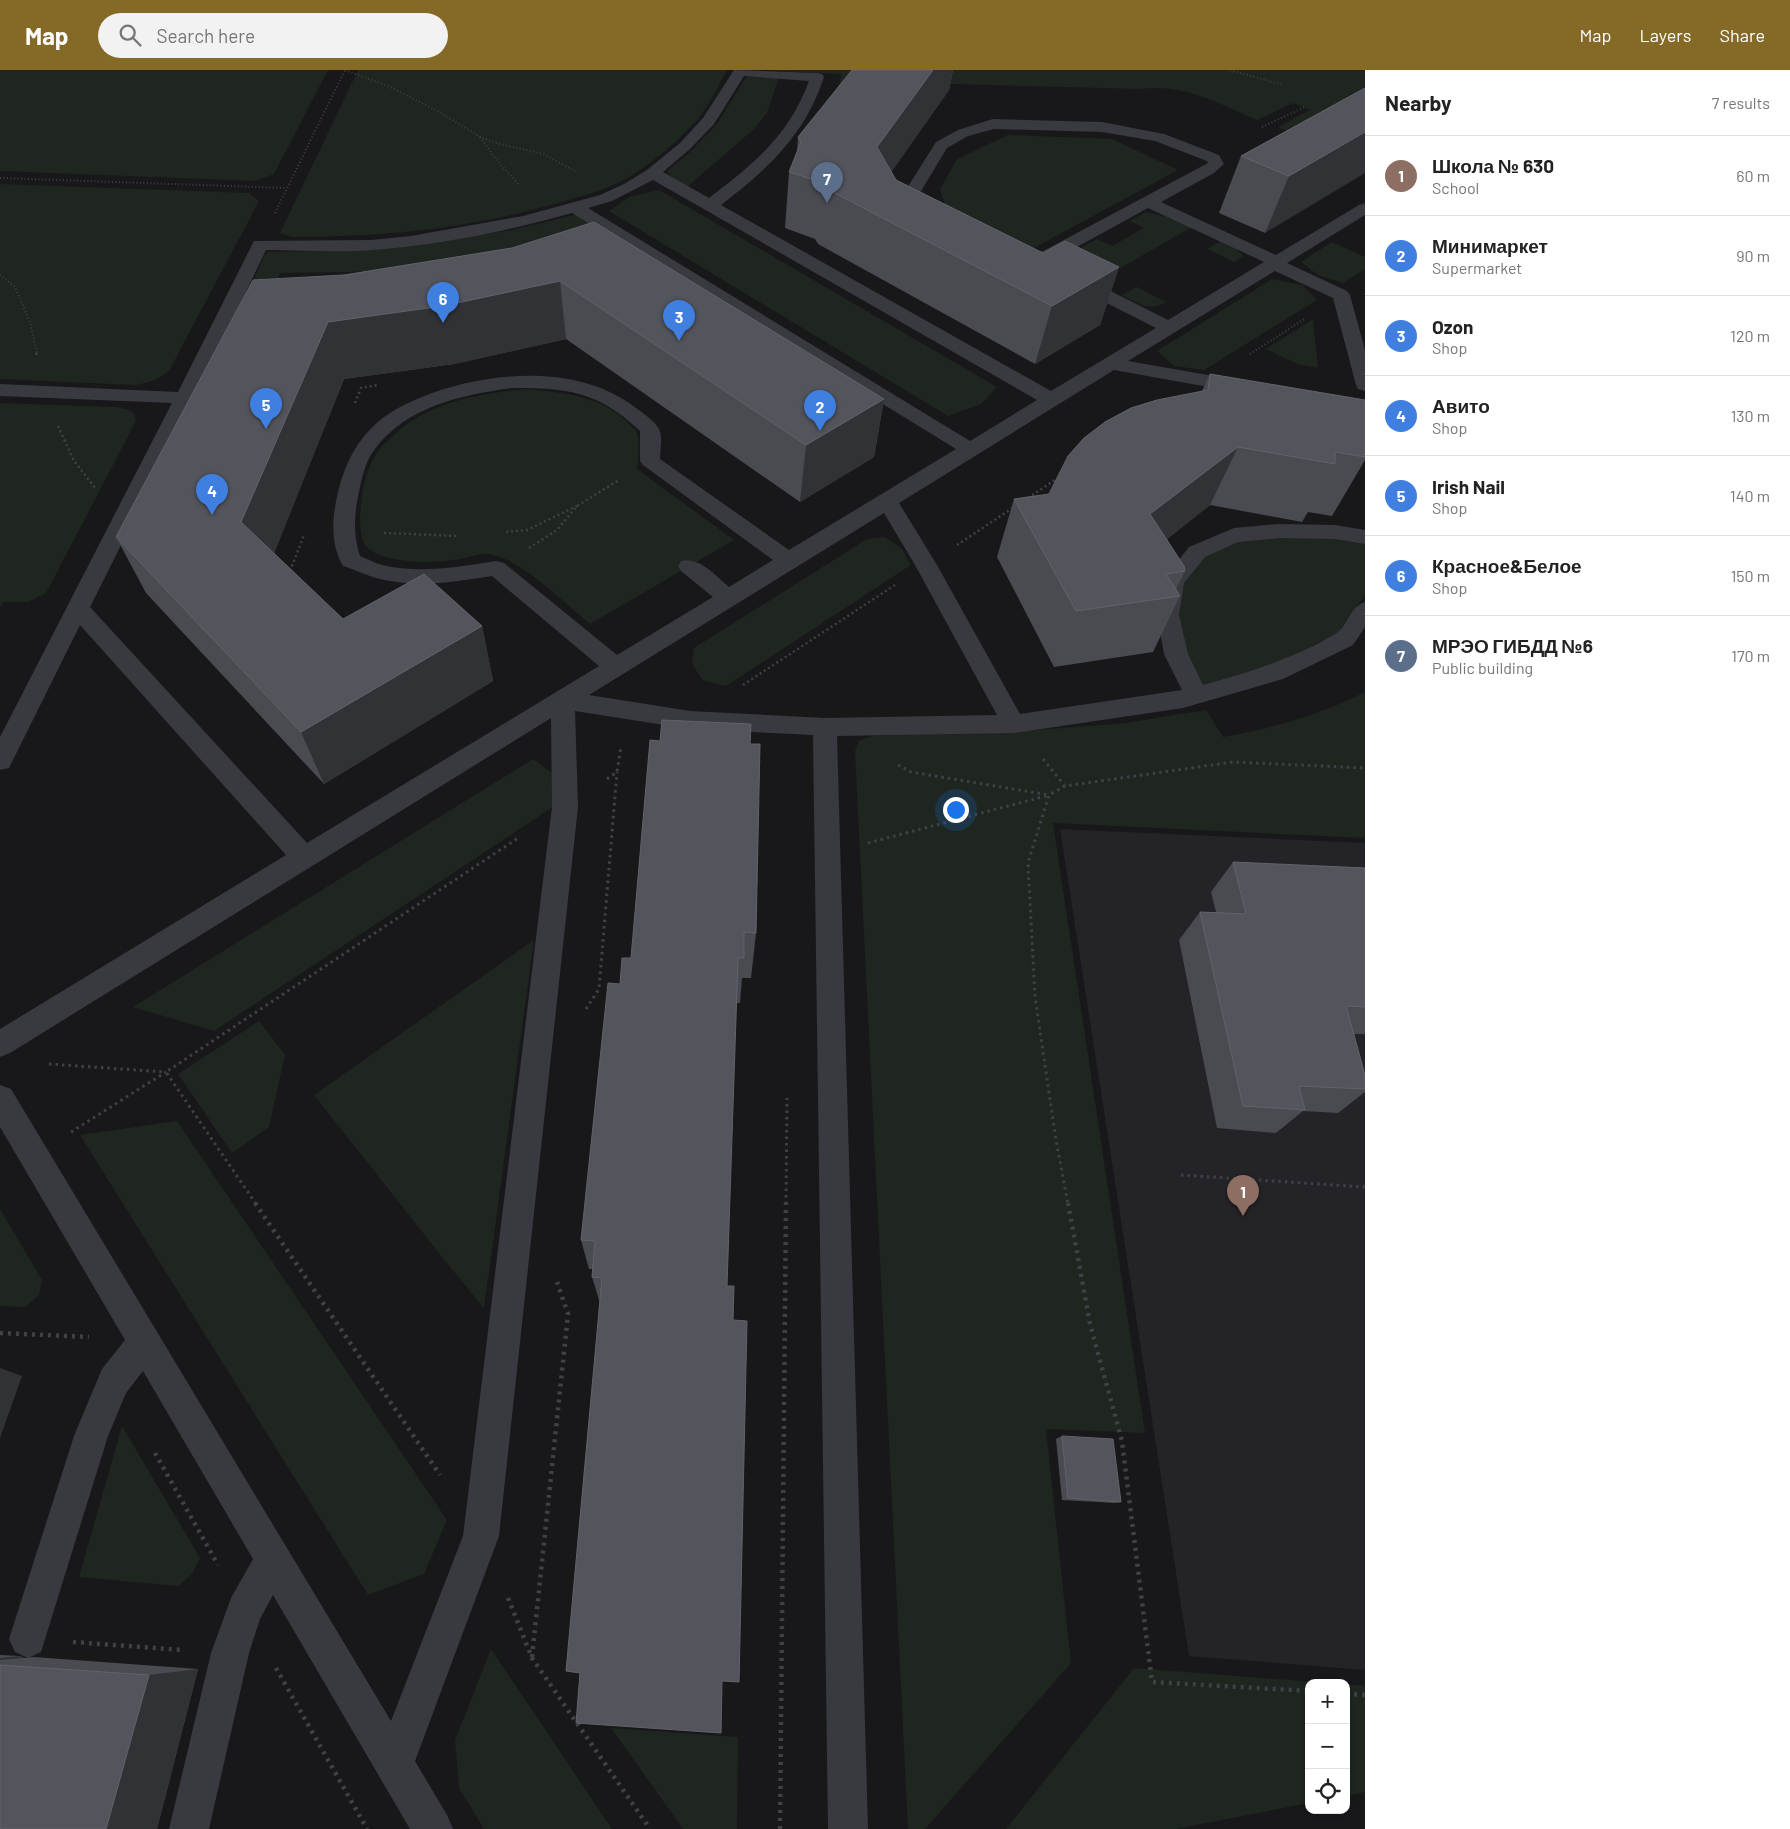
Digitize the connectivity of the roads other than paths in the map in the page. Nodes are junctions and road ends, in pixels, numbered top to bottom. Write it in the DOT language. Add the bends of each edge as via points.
graph roads {
  1 [pos="741,71"];
  2 [pos="653,173"];
  3 [pos="1148,202"];
  4 [pos="710,205"];
  5 [pos="576,208"];
  6 [pos="1365,208"];
  7 [pos="930,231"];
  8 [pos="1276,263"];
  9 [pos="236,294"];
  10 [pos="256,295"];
  11 [pos="1170,328"];
  12 [pos="1111,364"];
  13 [pos="1365,385"];
  14 [pos="0,390"];
  15 [pos="1263,390"];
  16 [pos="185,398"];
  17 [pos="1052,400"];
  18 [pos="971,450"];
  19 [pos="887,501"];
  20 [pos="1365,537"];
  21 [pos="790,561"];
  22 [pos="689,566"];
  23 [pos="729,598"];
  24 [pos="78,608"];
  25 [pos="1365,610"];
  26 [pos="616,667"];
  27 [pos="1196,695"];
  28 [pos="563,700"];
  29 [pos="1014,724"];
  30 [pos="825,727"];
  31 [pos="0,761"];
  32 [pos="305,858"];
  33 [pos="0,1044"];
  34 [pos="0,1099"];
  35 [pos="144,1342"];
  36 [pos="273,1559"];
  37 [pos="28,1639"];
  38 [pos="394,1764"];
  39 [pos="188,1829"];
  40 [pos="433,1829"];
  41 [pos="848,1829"];
  1 -- 2 [label="lane" via="708,121"];
  1 -- 4 [label="lane" via="817,77 802,116 787,136 761,165"];
  2 -- 4 [label="lane"];
  2 -- 5 [label="lane" via="606,198"];
  3 -- 7 [label="lane" via="1208,170 1216,164 1214,158 1159,137 1102,127 993,124 963,133 941,145 910,196 912,214"];
  3 -- 8 [label="lane"];
  3 -- 11 [label="lane" via="1030,264 1058,272"];
  4 -- 17 [label="lane"];
  5 -- 9 [label="lane" via="494,228 411,241 361,245 260,245"];
  5 -- 18 [label="lane" via="610,237"];
  6 -- 8 [label="lane"];
  8 -- 11 [label="lane"];
  8 -- 13 [label="lane" via="1342,295"];
  9 -- 10 [label="lane"];
  9 -- 16 [label="lane"];
  11 -- 12 [label="lane"];
  12 -- 15 [label="lane"];
  12 -- 17 [label="lane"];
  14 -- 16 [label="lane"];
  16 -- 24 [label="lane"];
  17 -- 18 [label="lane"];
  18 -- 19 [label="lane"];
  19 -- 21 [label="lane"];
  19 -- 29 [label="lane"];
  20 -- 27 [label="lane" via="1335,532 1279,531 1234,535 1197,552 1173,581 1168,615 1176,654"];
  21 -- 23 [label="lane"];
  21 -- 26 [label="lane" via="650,461 649,429 605,396 567,385 525,381 476,387 428,402 404,413 382,429 368,444 350,482 343,532 351,561 380,572 414,577 456,575 496,568"];
  22 -- 23 [label="lane"];
  23 -- 26 [label="lane"];
  24 -- 31 [label="lane"];
  24 -- 32 [label="lane"];
  25 -- 27 [label="lane" via="1345,638 1319,652 1275,673"];
  26 -- 28 [label="lane"];
  27 -- 29 [label="lane"];
  28 -- 30 [label="lane" via="690,720"];
  28 -- 32 [label="lane"];
  28 -- 38 [label="lane" via="565,807 481,1536"];
  29 -- 30 [label="lane"];
  30 -- 41 [label="lane"];
  32 -- 33 [label="lane"];
  34 -- 35 [label="lane"];
  35 -- 36 [label="lane"];
  35 -- 37 [label="lane" via="114,1381 91,1436"];
  36 -- 38 [label="lane"];
  36 -- 39 [label="lane" via="244,1611 230,1653"];
  38 -- 40 [label="lane"];
}
